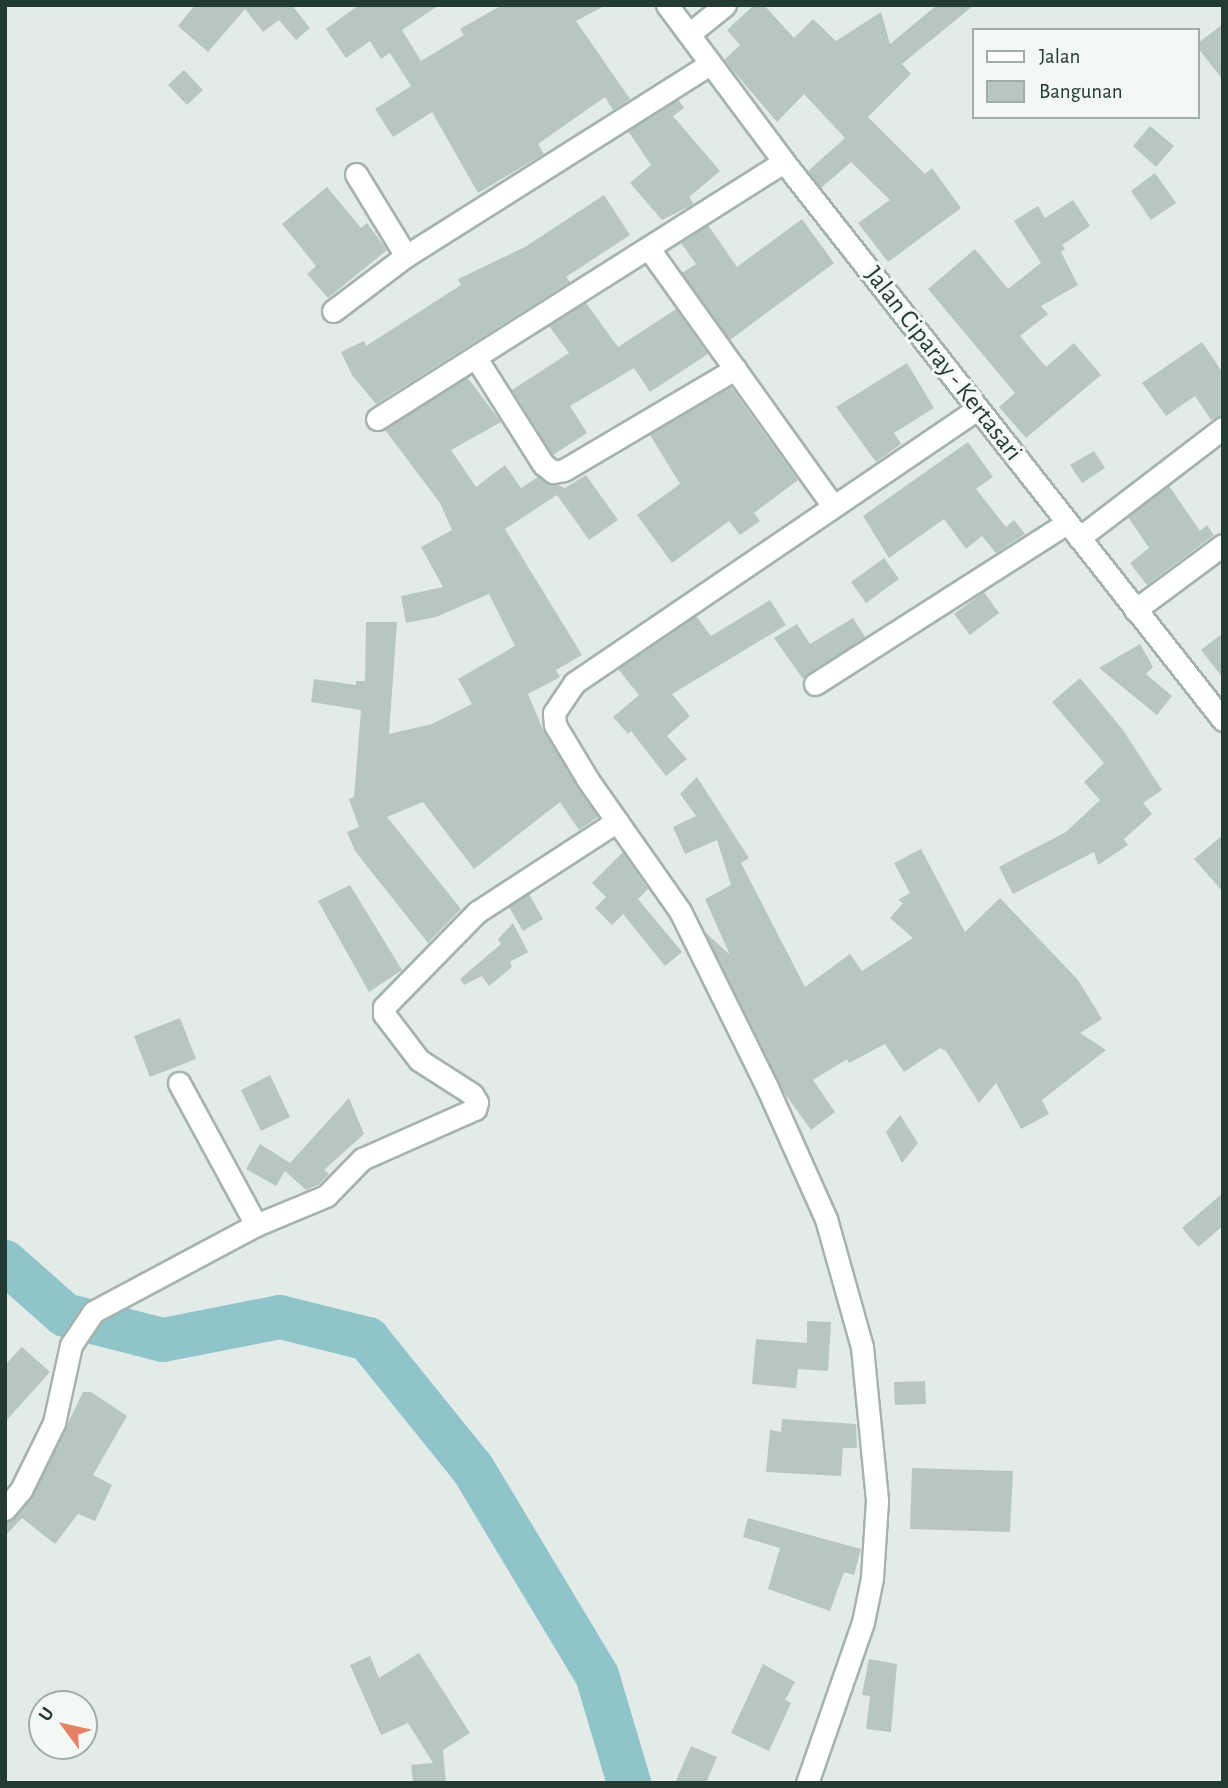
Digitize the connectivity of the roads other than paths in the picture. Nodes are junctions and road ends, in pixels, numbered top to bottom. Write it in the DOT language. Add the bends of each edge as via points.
graph roads {
  1 [pos="667,5"];
  2 [pos="725,5"];
  3 [pos="689,34"];
  4 [pos="710,64"];
  5 [pos="784,162"];
  6 [pos="356,174"];
  7 [pos="649,249"];
  8 [pos="407,256"];
  9 [pos="333,311"];
  10 [pos="476,359"];
  11 [pos="735,369"];
  12 [pos="977,409"];
  13 [pos="377,419"];
  14 [pos="1223,428"];
  15 [pos="832,505"];
  16 [pos="1073,530"];
  17 [pos="1223,545"];
  18 [pos="1135,610"];
  19 [pos="815,684"];
  20 [pos="1223,720"];
  21 [pos="617,821"];
  22 [pos="179,1083"];
  23 [pos="256,1225"];
  24 [pos="5,1509"];
  25 [pos="807,1783"];
  1 -- 3 [label="street, Jalan Ciparay - Kertasari"];
  2 -- 3 [label="street"];
  3 -- 4 [label="street, Jalan Ciparay - Kertasari"];
  4 -- 5 [label="street, Jalan Ciparay - Kertasari"];
  4 -- 8 [label="street"];
  5 -- 7 [label="street"];
  5 -- 12 [label="street, Jalan Ciparay - Kertasari"];
  6 -- 8 [label="street"];
  7 -- 10 [label="street"];
  7 -- 11 [label="street"];
  8 -- 9 [label="street"];
  10 -- 11 [label="street" via="552,472 564,470"];
  10 -- 13 [label="street"];
  11 -- 15 [label="street"];
  12 -- 15 [label="street"];
  12 -- 16 [label="street, Jalan Ciparay - Kertasari"];
  14 -- 16 [label="street"];
  15 -- 21 [label="street" via="564,692 557,702 555,725"];
  16 -- 18 [label="street, Jalan Ciparay - Kertasari"];
  16 -- 19 [label="street"];
  17 -- 18 [label="street"];
  18 -- 20 [label="street, Jalan Ciparay - Kertasari"];
  21 -- 23 [label="street" via="477,912 384,1007 384,1014 419,1060 472,1094 475,1109 362,1159 326,1196"];
  21 -- 25 [label="street" via="680,911 767,1087 826,1219 862,1347 877,1500 872,1578 863,1622"];
  22 -- 23 [label="street"];
  23 -- 24 [label="street" via="93,1312 71,1345 54,1423 21,1490"];
}
